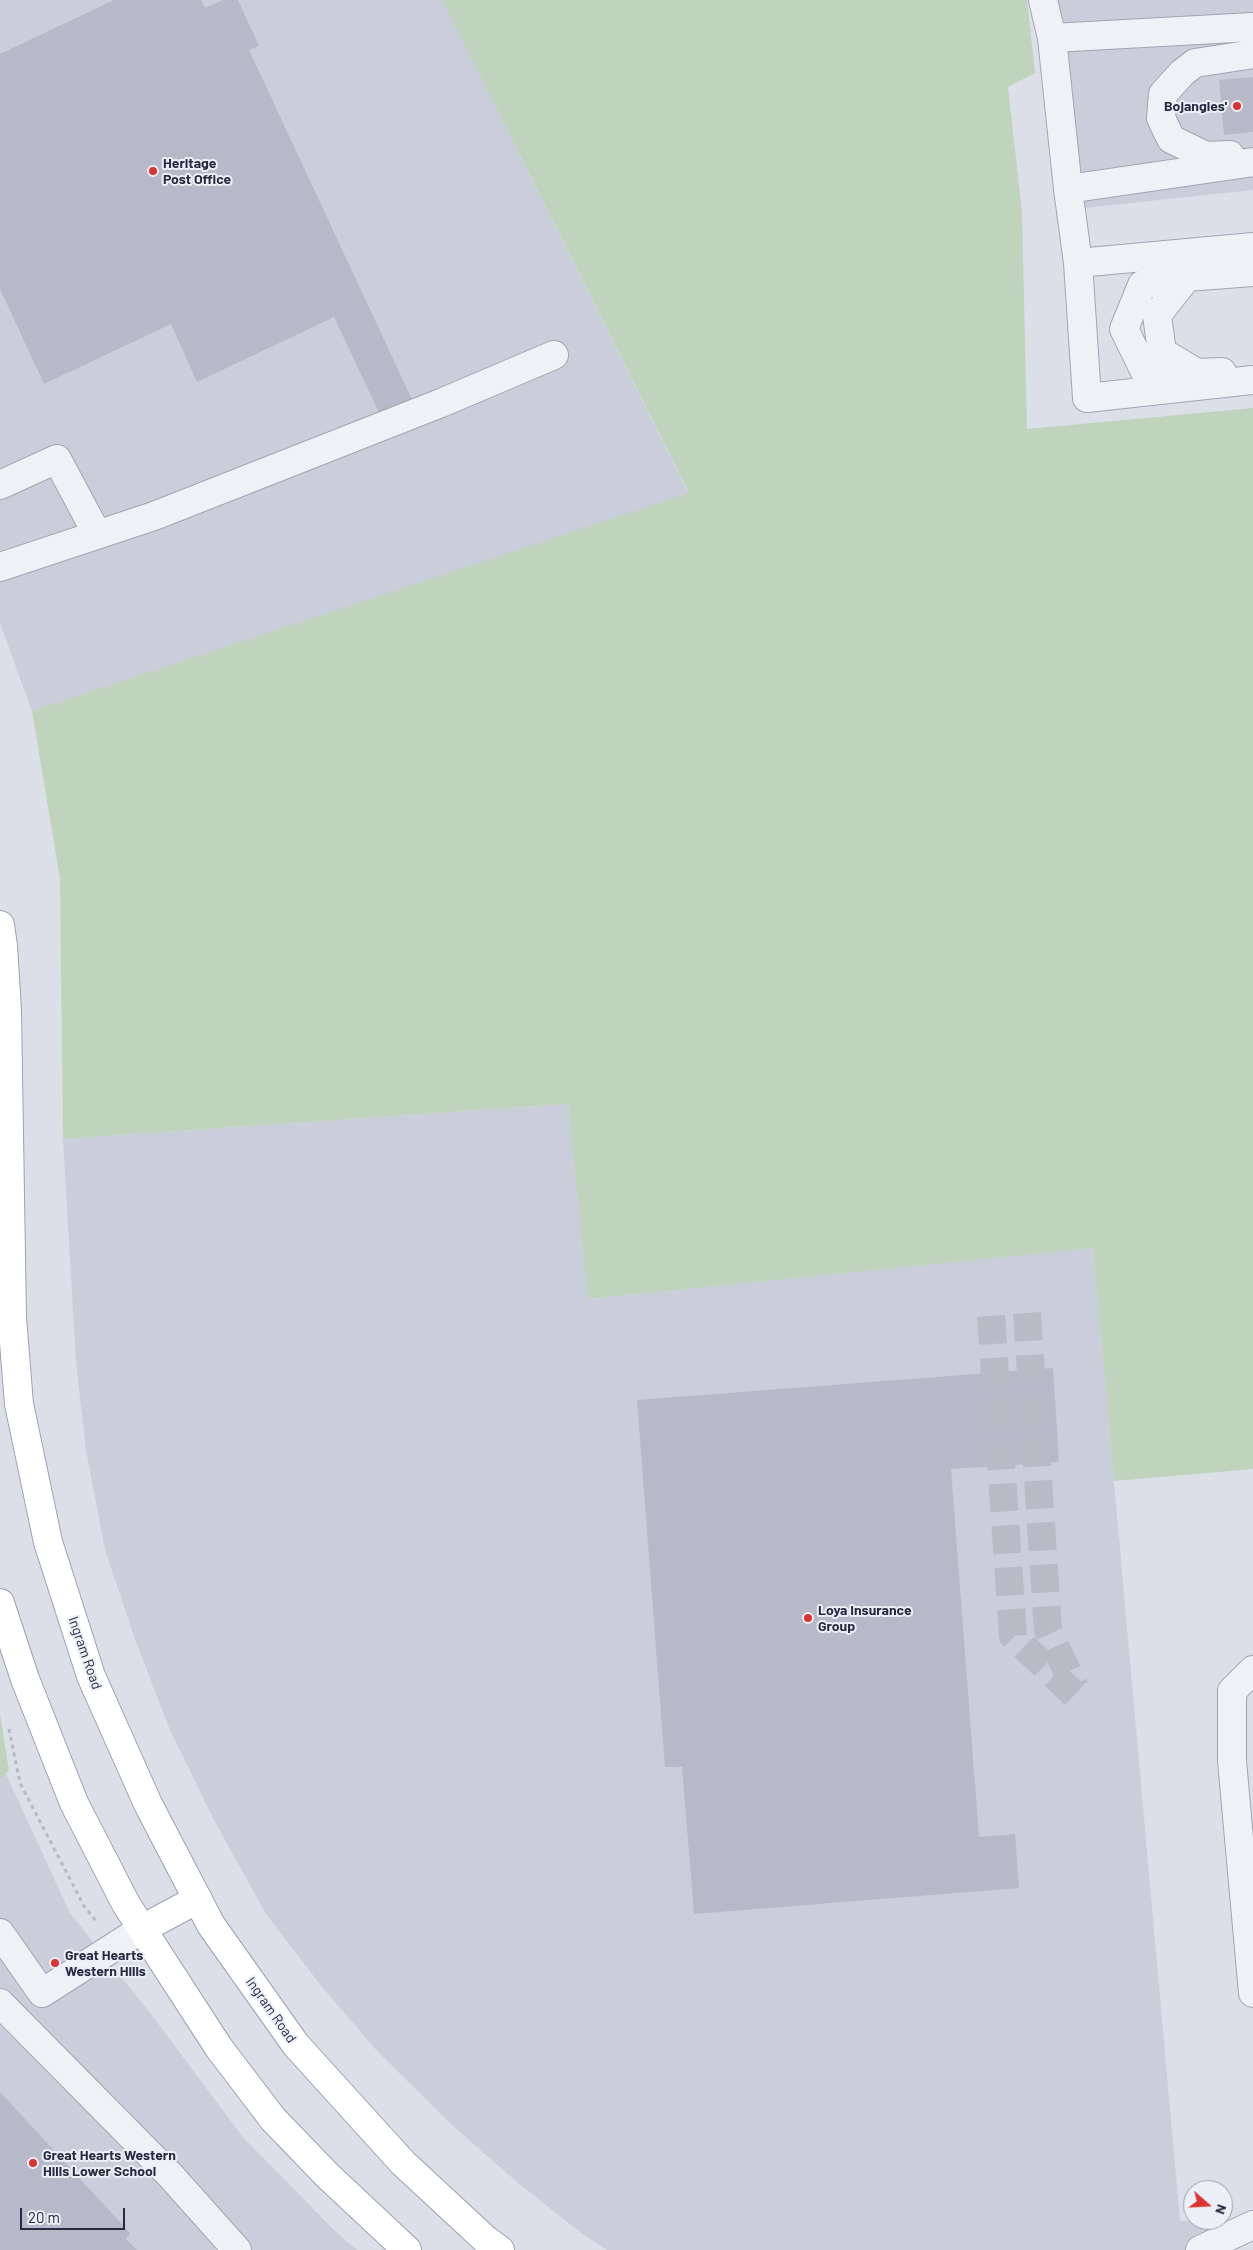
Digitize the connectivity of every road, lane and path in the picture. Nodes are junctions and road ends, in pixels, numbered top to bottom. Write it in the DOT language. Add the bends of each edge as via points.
graph roads {
  1 [pos="1044,0"];
  2 [pos="1253,27"];
  3 [pos="1052,38"];
  4 [pos="1253,54"];
  5 [pos="1253,154"];
  6 [pos="1253,162"];
  7 [pos="1068,189"];
  8 [pos="1253,247"];
  9 [pos="1078,262"];
  10 [pos="1253,272"];
  11 [pos="554,355"];
  12 [pos="1253,371"];
  13 [pos="1253,380"];
  14 [pos="0,485"];
  15 [pos="97,534"];
  16 [pos="0,567"];
  17 [pos="0,925"];
  18 [pos="6,1268"];
  19 [pos="0,1603"];
  20 [pos="1253,1670"];
  21 [pos="198,1899"];
  22 [pos="142,1929"];
  23 [pos="0,1933"];
  24 [pos="42,1993"];
  25 [pos="1253,1993"];
  26 [pos="6,2009"];
  27 [pos="1253,2225"];
  28 [pos="237,2250"];
  29 [pos="407,2250"];
  30 [pos="500,2250"];
  31 [pos="1200,2250"];
  1 -- 3 [label="lane"];
  2 -- 3 [label="lane"];
  3 -- 7 [label="lane"];
  4 -- 5 [label="lane" via="1194,63 1163,94 1161,118 1171,139 1206,156"];
  6 -- 7 [label="lane"];
  7 -- 9 [label="lane"];
  8 -- 9 [label="lane"];
  9 -- 13 [label="lane" via="1087,398"];
  10 -- 12 [label="lane" via="1187,277 1156,315 1162,352 1197,373"];
  11 -- 15 [label="lane" via="442,404 154,516"];
  14 -- 15 [label="lane" via="57,460"];
  15 -- 16 [label="lane"];
  17 -- 18 [label="main road, Ingram Road" via="7,1010"];
  18 -- 21 [label="main road, Ingram Road" via="18,1404 48,1542 91,1676 148,1804"];
  19 -- 22 [label="main road" via="24,1679 74,1803"];
  20 -- 25 [label="lane" via="1232,1691 1232,1761"];
  21 -- 22 [label="main road"];
  21 -- 30 [label="main road, Ingram Road" via="211,1925 296,2045 403,2163"];
  22 -- 24 [label="lane"];
  22 -- 29 [label="main road" via="219,2048 273,2119"];
  23 -- 24 [label="lane"];
  24 -- 26 [label="lane"];
  26 -- 28 [label="lane" via="170,2175"];
  27 -- 31 [label="lane"];
}
